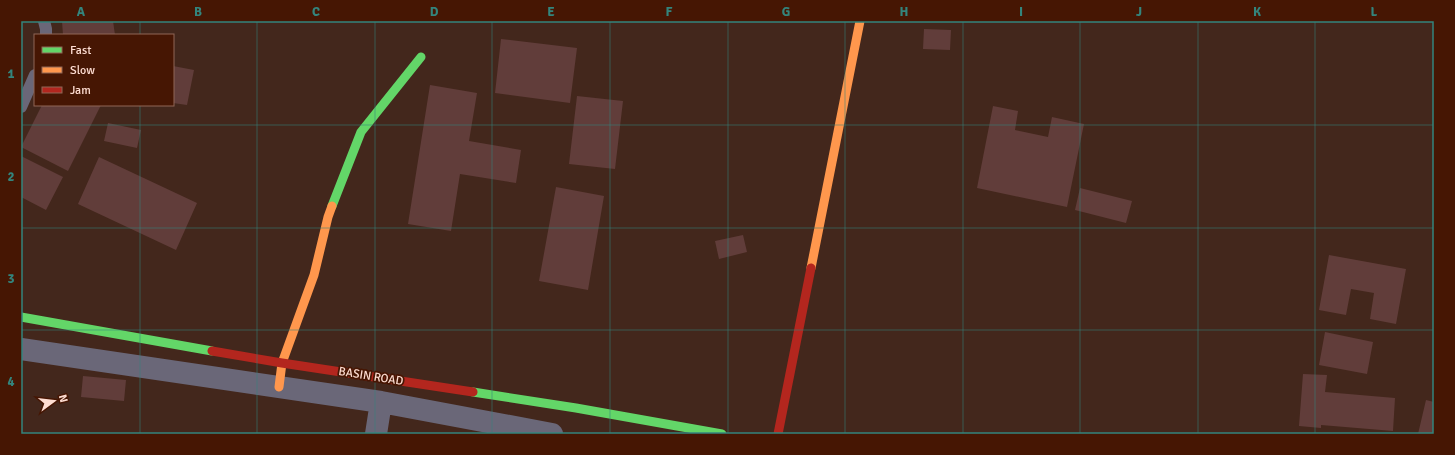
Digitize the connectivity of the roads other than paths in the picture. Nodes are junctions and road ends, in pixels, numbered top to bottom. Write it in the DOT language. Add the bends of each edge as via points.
graph roads {
  1 [pos="44,21"];
  2 [pos="860,21"];
  3 [pos="46,34"];
  4 [pos="421,57"];
  5 [pos="34,77"];
  6 [pos="21,107"];
  7 [pos="21,317"];
  8 [pos="21,349"];
  9 [pos="282,363"];
  10 [pos="279,388"];
  11 [pos="381,402"];
  12 [pos="376,434"];
  13 [pos="552,434"];
  14 [pos="722,434"];
  15 [pos="778,434"];
  1 -- 3 [label="lane"];
  2 -- 15 [label="street"];
  4 -- 9 [label="street" via="362,132 328,216 314,275"];
  5 -- 6 [label="lane"];
  7 -- 9 [label="street, BASIN ROAD"];
  8 -- 10 [label="street, BASIN ROAD"];
  9 -- 10 [label="street"];
  9 -- 14 [label="street, BASIN ROAD"];
  10 -- 11 [label="street, BASIN ROAD"];
  11 -- 12 [label="street"];
  11 -- 13 [label="street, BASIN ROAD"];
}
